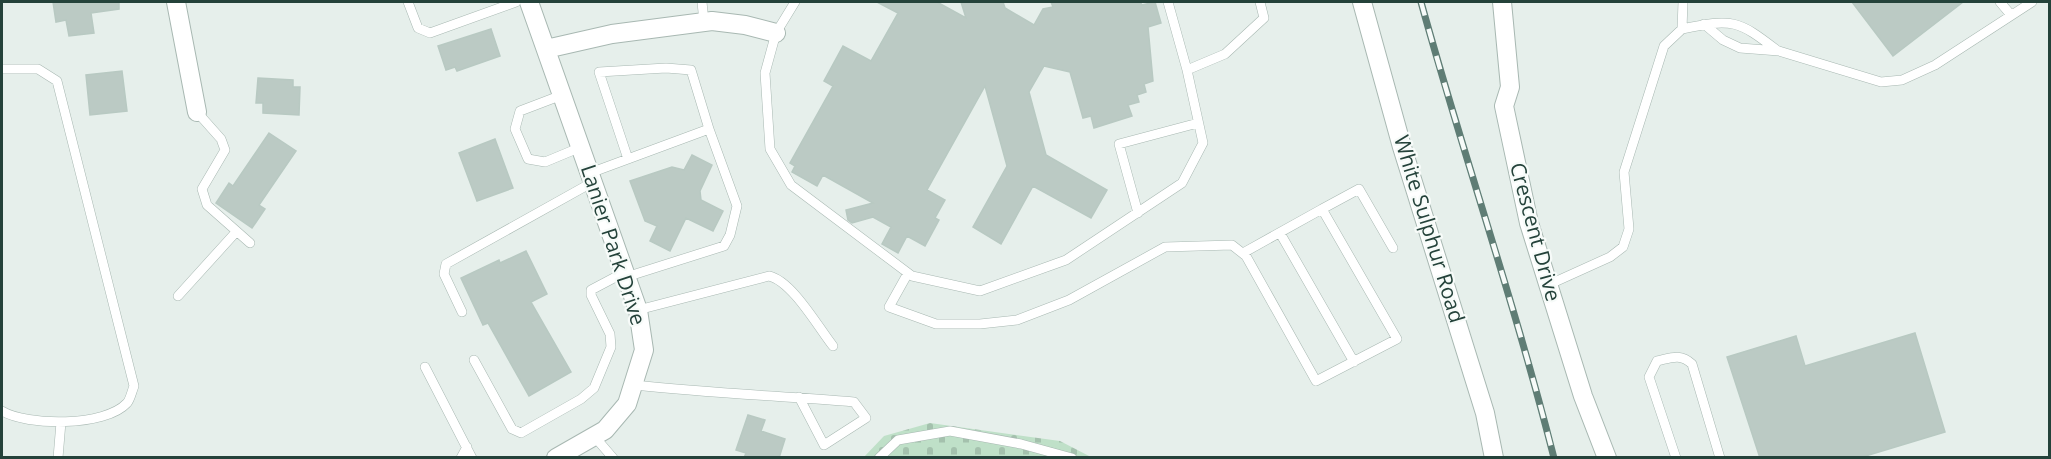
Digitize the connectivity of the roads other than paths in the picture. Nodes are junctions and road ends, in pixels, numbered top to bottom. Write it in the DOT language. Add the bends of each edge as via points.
graph roads {
  1 [pos="176,2"];
  2 [pos="408,2"];
  3 [pos="516,2"];
  4 [pos="529,2"];
  5 [pos="702,2"];
  6 [pos="795,2"];
  7 [pos="1168,2"];
  8 [pos="1260,2"];
  9 [pos="1362,2"];
  10 [pos="1502,2"];
  11 [pos="1683,2"];
  12 [pos="2000,2"];
  13 [pos="2032,2"];
  14 [pos="2011,15"];
  15 [pos="704,22"];
  16 [pos="1704,24"];
  17 [pos="1683,29"];
  18 [pos="777,33"];
  19 [pos="546,49"];
  20 [pos="1779,51"];
  21 [pos="2,69"];
  22 [pos="1187,70"];
  23 [pos="562,95"];
  24 [pos="197,112"];
  25 [pos="1198,123"];
  26 [pos="709,129"];
  27 [pos="581,147"];
  28 [pos="628,159"];
  29 [pos="591,177"];
  30 [pos="1322,209"];
  31 [pos="1138,213"];
  32 [pos="236,232"];
  33 [pos="1280,233"];
  34 [pos="250,243"];
  35 [pos="1393,248"];
  36 [pos="1243,253"];
  37 [pos="908,273"];
  38 [pos="625,275"];
  39 [pos="1548,285"];
  40 [pos="178,296"];
  41 [pos="638,310"];
  42 [pos="462,312"];
  43 [pos="833,346"];
  44 [pos="474,360"];
  45 [pos="1354,362"];
  46 [pos="425,367"];
  47 [pos="635,385"];
  48 [pos="799,397"];
  49 [pos="2,411"];
  50 [pos="61,422"];
  51 [pos="594,436"];
  52 [pos="467,447"];
  53 [pos="58,458"];
  54 [pos="461,458"];
  55 [pos="472,458"];
  56 [pos="556,458"];
  57 [pos="613,458"];
  58 [pos="879,458"];
  59 [pos="1072,458"];
  60 [pos="1494,458"];
  61 [pos="1606,458"];
  62 [pos="1676,458"];
  63 [pos="1720,458"];
  1 -- 24 [label="street"];
  2 -- 3 [label="lane" via="418,28 430,33"];
  4 -- 19 [label="street, Lanier Park Drive"];
  5 -- 15 [label="lane"];
  6 -- 18 [label="lane"];
  7 -- 22 [label="lane"];
  8 -- 22 [label="lane" via="1264,18 1225,54"];
  9 -- 60 [label="street, White Sulphur Road" via="1402,147 1485,413"];
  10 -- 39 [label="street, Crescent Drive" via="1510,87 1504,106 1529,222"];
  11 -- 17 [label="lane"];
  12 -- 14 [label="lane"];
  13 -- 14 [label="lane"];
  14 -- 20 [label="lane" via="1935,65 1902,80 1881,82"];
  15 -- 18 [label="street" via="745,24"];
  15 -- 19 [label="street" via="612,34"];
  16 -- 17 [label="lane"];
  16 -- 20 [label="lane" via="1740,48"];
  16 -- 20 [label="lane" via="1719,21 1746,26"];
  17 -- 39 [label="lane" via="1664,46 1624,172 1629,229 1623,247 1610,257"];
  18 -- 37 [label="lane" via="765,73 770,149 791,184"];
  19 -- 23 [label="street, Lanier Park Drive"];
  21 -- 50 [label="lane" via="38,69 57,81 134,386 127,403 105,416"];
  22 -- 25 [label="lane"];
  23 -- 27 [label="street, Lanier Park Drive"];
  23 -- 27 [label="lane" via="520,111 515,129 528,159 545,162"];
  24 -- 32 [label="lane" via="221,139 225,150 202,189 207,205"];
  25 -- 31 [label="lane" via="1203,143 1182,183"];
  25 -- 31 [label="lane" via="1119,144"];
  26 -- 28 [label="lane"];
  26 -- 28 [label="lane" via="691,70 599,72"];
  26 -- 38 [label="lane" via="737,206 724,246"];
  27 -- 29 [label="street, Lanier Park Drive"];
  28 -- 29 [label="lane"];
  29 -- 38 [label="street, Lanier Park Drive"];
  29 -- 42 [label="lane" via="446,264 444,274"];
  30 -- 33 [label="lane"];
  30 -- 35 [label="lane" via="1359,189"];
  30 -- 45 [label="lane" via="1397,339"];
  31 -- 37 [label="lane" via="1066,260 980,291"];
  32 -- 34 [label="lane"];
  32 -- 40 [label="lane"];
  33 -- 36 [label="lane"];
  33 -- 45 [label="lane"];
  36 -- 37 [label="lane" via="1232,245 1165,247 1069,300 1017,320 980,324 936,324 889,307"];
  36 -- 45 [label="lane" via="1316,381"];
  38 -- 41 [label="street, Lanier Park Drive"];
  38 -- 44 [label="lane" via="591,290 610,334 611,346 594,388 521,433 512,429"];
  39 -- 61 [label="street, Crescent Drive"];
  41 -- 43 [label="lane" via="769,276 779,278 790,290"];
  41 -- 47 [label="street, Lanier Park Drive" via="644,350"];
  46 -- 52 [label="lane"];
  47 -- 48 [label="lane"];
  47 -- 51 [label="street, Lanier Park Drive" via="627,404 605,430"];
  48 -- 48 [label="lane" via="854,402 866,418 824,445"];
  49 -- 50 [label="lane" via="14,418"];
  50 -- 53 [label="lane"];
  51 -- 56 [label="street, Lanier Park Drive"];
  51 -- 57 [label="lane"];
  52 -- 54 [label="lane"];
  52 -- 55 [label="lane"];
  58 -- 59 [label="lane" via="898,440 950,431"];
  62 -- 63 [label="lane" via="1649,377 1657,361 1678,356 1692,364"];
}
